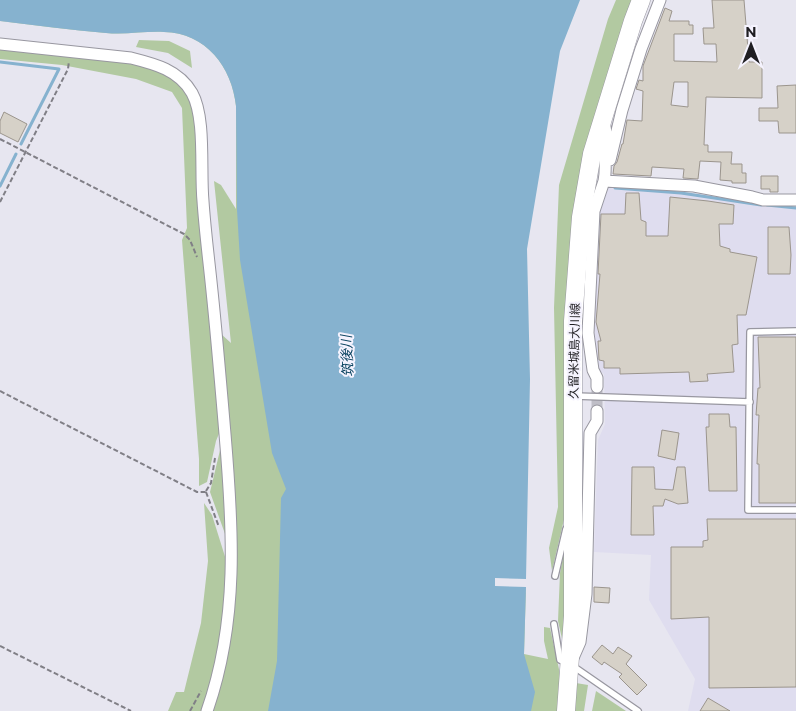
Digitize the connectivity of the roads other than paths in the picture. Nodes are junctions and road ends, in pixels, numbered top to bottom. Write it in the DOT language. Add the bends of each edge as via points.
graph roads {
  1 [pos="641,0"];
  2 [pos="651,0"];
  3 [pos="660,0"];
  4 [pos="633,20"];
  5 [pos="0,44"];
  6 [pos="602,119"];
  7 [pos="605,175"];
  8 [pos="796,200"];
  9 [pos="796,331"];
  10 [pos="597,387"];
  11 [pos="573,396"];
  12 [pos="750,402"];
  13 [pos="597,411"];
  14 [pos="796,510"];
  15 [pos="573,519"];
  16 [pos="555,576"];
  17 [pos="554,624"];
  18 [pos="570,664"];
  19 [pos="207,711"];
  20 [pos="566,711"];
  21 [pos="638,711"];
  1 -- 4 [label="main road, 久留米城島大川線"];
  2 -- 4 [label="street"];
  3 -- 7 [label="street" via="641,49"];
  4 -- 6 [label="main road, 久留米城島大川線"];
  5 -- 19 [label="street" via="132,58 151,63 178,76 196,102 231,507 232,561 220,665"];
  6 -- 7 [label="street" via="607,130"];
  6 -- 11 [label="main road, 久留米城島大川線" via="581,217 573,321"];
  7 -- 8 [label="street" via="694,186 763,200"];
  7 -- 10 [label="street" via="594,211 588,333"];
  9 -- 12 [label="lane" via="750,332"];
  11 -- 12 [label="lane"];
  11 -- 15 [label="main road, 久留米城島大川線"];
  12 -- 14 [label="lane" via="748,510"];
  13 -- 18 [label="street" via="597,421 590,433 586,594 580,642"];
  15 -- 16 [label="lane" via="566,529"];
  15 -- 18 [label="main road, 久留米城島大川線"];
  17 -- 18 [label="lane" via="560,660"];
  18 -- 20 [label="main road, 久留米城島大川線"];
  18 -- 21 [label="lane"];
}
